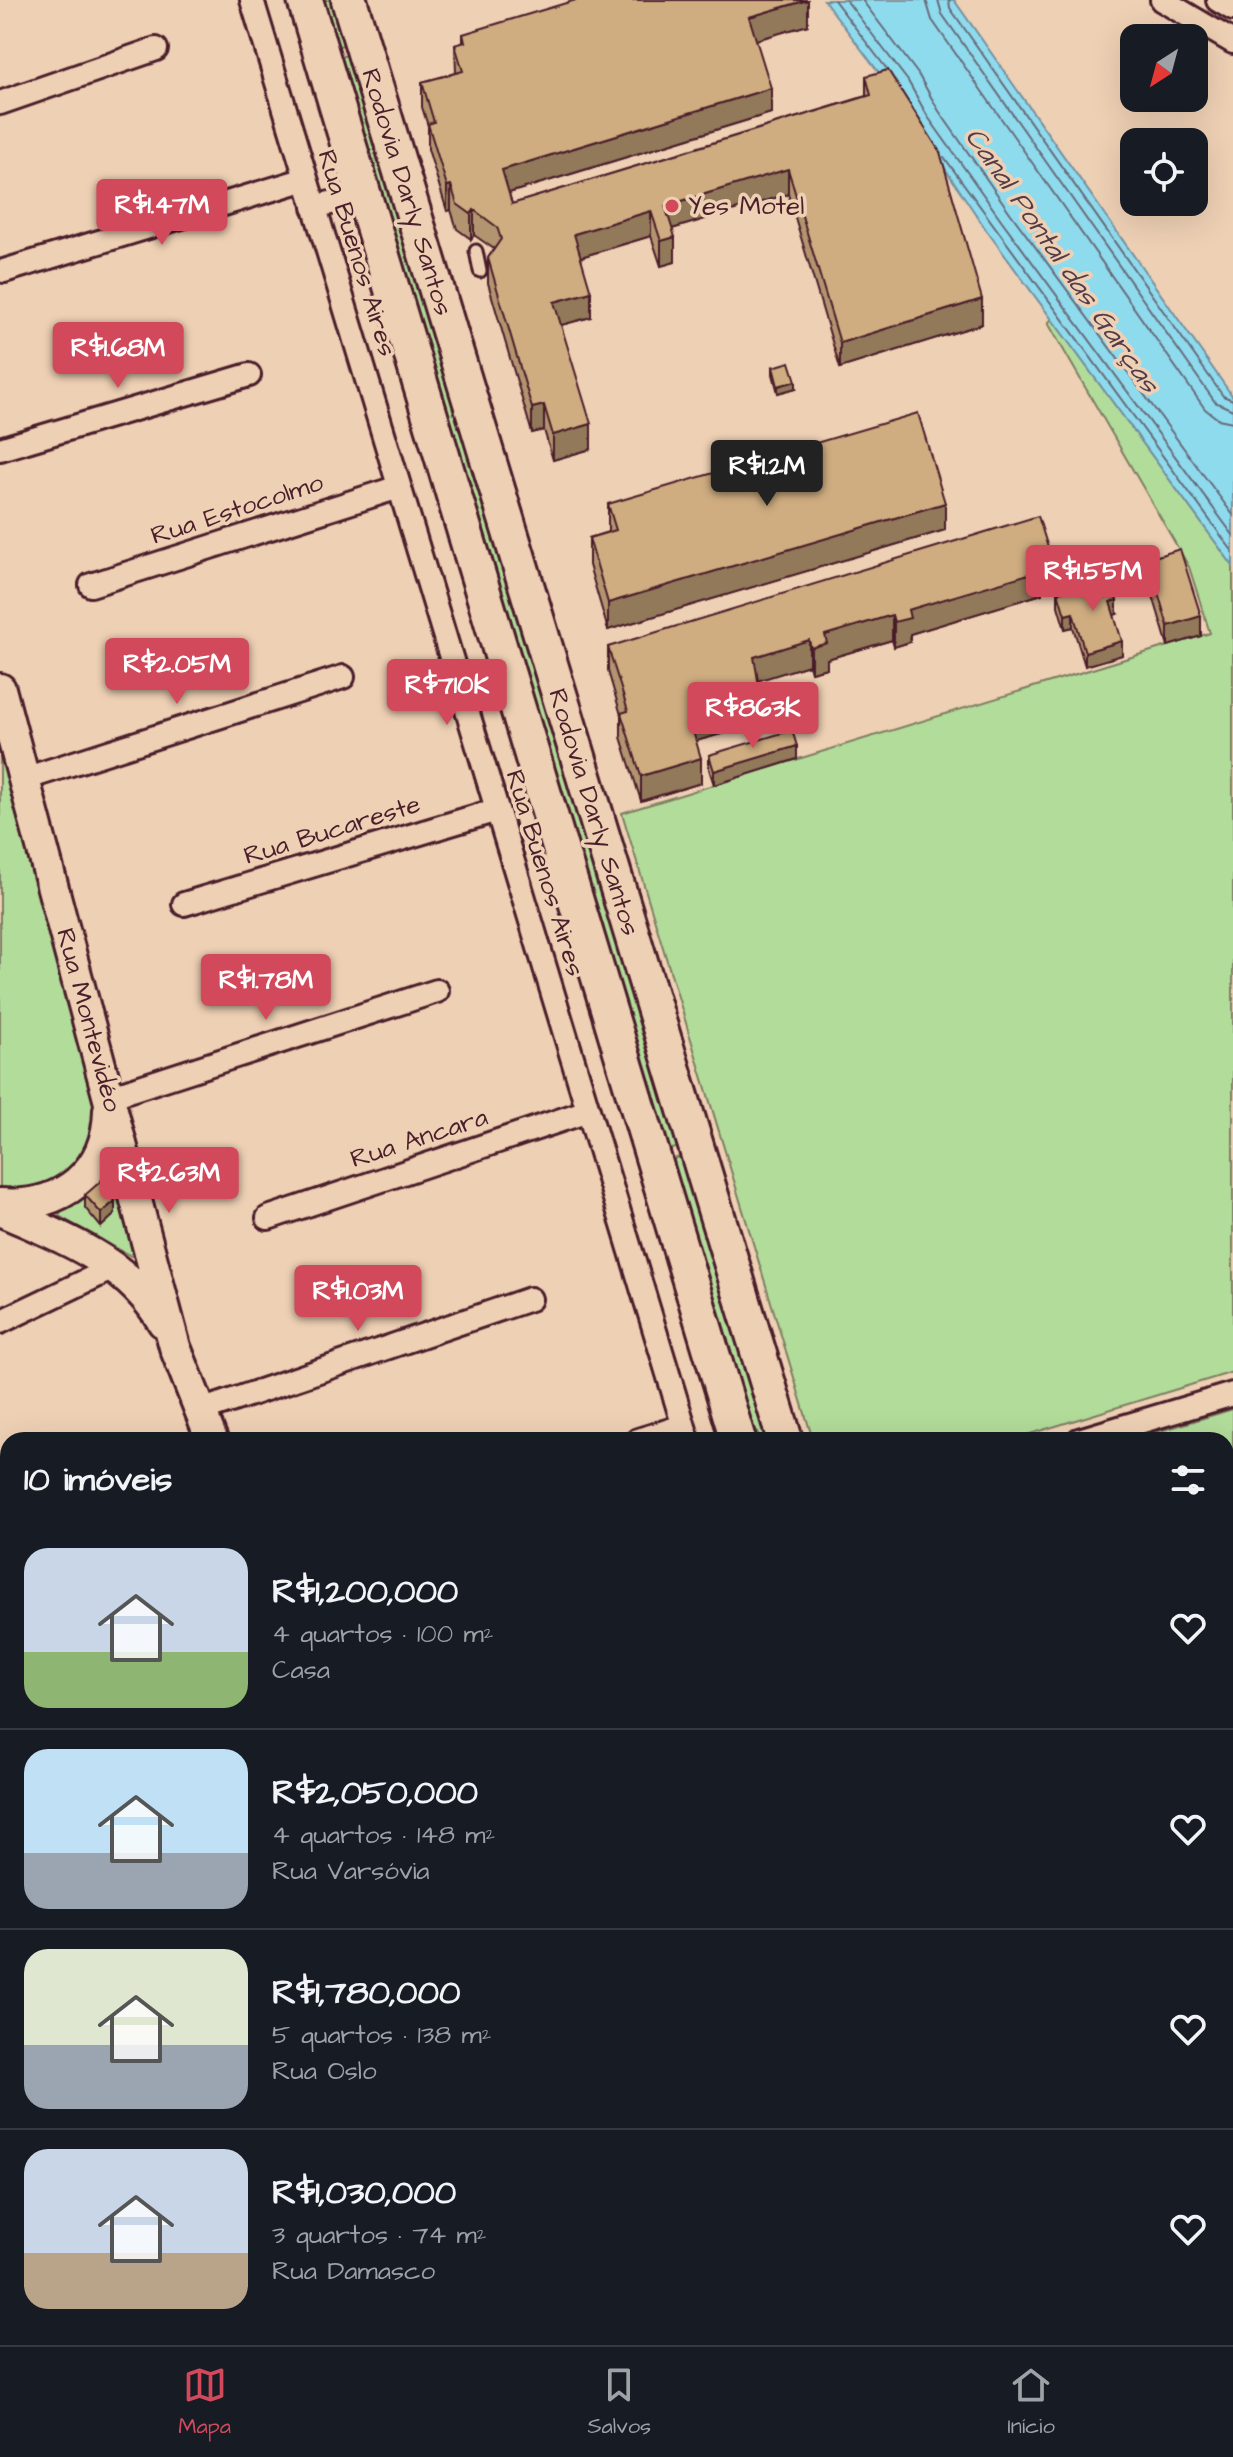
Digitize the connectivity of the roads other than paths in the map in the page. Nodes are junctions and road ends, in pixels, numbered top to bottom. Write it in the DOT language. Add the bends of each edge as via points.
graph roads {
  1 [pos="252,0"];
  2 [pos="305,0"];
  3 [pos="349,0"];
  4 [pos="1162,0"];
  5 [pos="1218,0"];
  6 [pos="1233,9"];
  7 [pos="1233,42"];
  8 [pos="156,49"];
  9 [pos="0,103"];
  10 [pos="306,179"];
  11 [pos="363,195"];
  12 [pos="314,207"];
  13 [pos="476,251"];
  14 [pos="4,271"];
  15 [pos="480,271"];
  16 [pos="249,375"];
  17 [pos="0,449"];
  18 [pos="399,487"];
  19 [pos="91,585"];
  20 [pos="343,677"];
  21 [pos="0,689"];
  22 [pos="4,712"];
  23 [pos="24,779"];
  24 [pos="497,810"];
  25 [pos="184,904"];
  26 [pos="437,991"];
  27 [pos="109,1097"];
  28 [pos="588,1111"];
  29 [pos="0,1207"];
  30 [pos="268,1218"];
  31 [pos="115,1267"];
  32 [pos="530,1299"];
  33 [pos="0,1322"];
  34 [pos="175,1347"];
  35 [pos="1233,1394"];
  36 [pos="201,1411"];
  37 [pos="209,1432"];
  38 [pos="686,1432"];
  39 [pos="736,1432"];
  40 [pos="783,1432"];
  41 [pos="1106,1432"];
  1 -- 10 [label="street, Rua Buenos Aires"];
  2 -- 11 [label="main road, Rodovia Darly Santos"];
  3 -- 40 [label="main road, Rodovia Darly Santos"];
  4 -- 7 [label="street"];
  5 -- 6 [label="street"];
  8 -- 9 [label="street"];
  10 -- 12 [label="street, Rua Buenos Aires"];
  10 -- 14 [label="street"];
  11 -- 12 [label="street"];
  11 -- 39 [label="main road, Rodovia Darly Santos"];
  12 -- 18 [label="street, Rua Buenos Aires"];
  13 -- 15 [label="lane"];
  16 -- 17 [label="street"];
  18 -- 19 [label="street, Rua Estocolmo"];
  18 -- 24 [label="street, Rua Buenos Aires"];
  20 -- 23 [label="street"];
  21 -- 22 [label="street, Rua Montevidéo"];
  22 -- 23 [label="street, Rua Montevidéo"];
  23 -- 27 [label="street, Rua Montevidéo"];
  24 -- 25 [label="street, Rua Bucareste"];
  24 -- 28 [label="street, Rua Buenos Aires"];
  26 -- 27 [label="street"];
  27 -- 29 [label="street" via="107,1137 88,1176 47,1200"];
  27 -- 34 [label="street, Rua Montevidéo"];
  28 -- 30 [label="street, Rua Ancara"];
  28 -- 38 [label="street, Rua Buenos Aires"];
  29 -- 31 [label="street"];
  31 -- 33 [label="street"];
  31 -- 34 [label="street" via="146,1296"];
  32 -- 36 [label="street"];
  34 -- 36 [label="street, Rua Montevidéo"];
  35 -- 41 [label="street"];
  36 -- 37 [label="street, Rua Montevidéo"];
}
